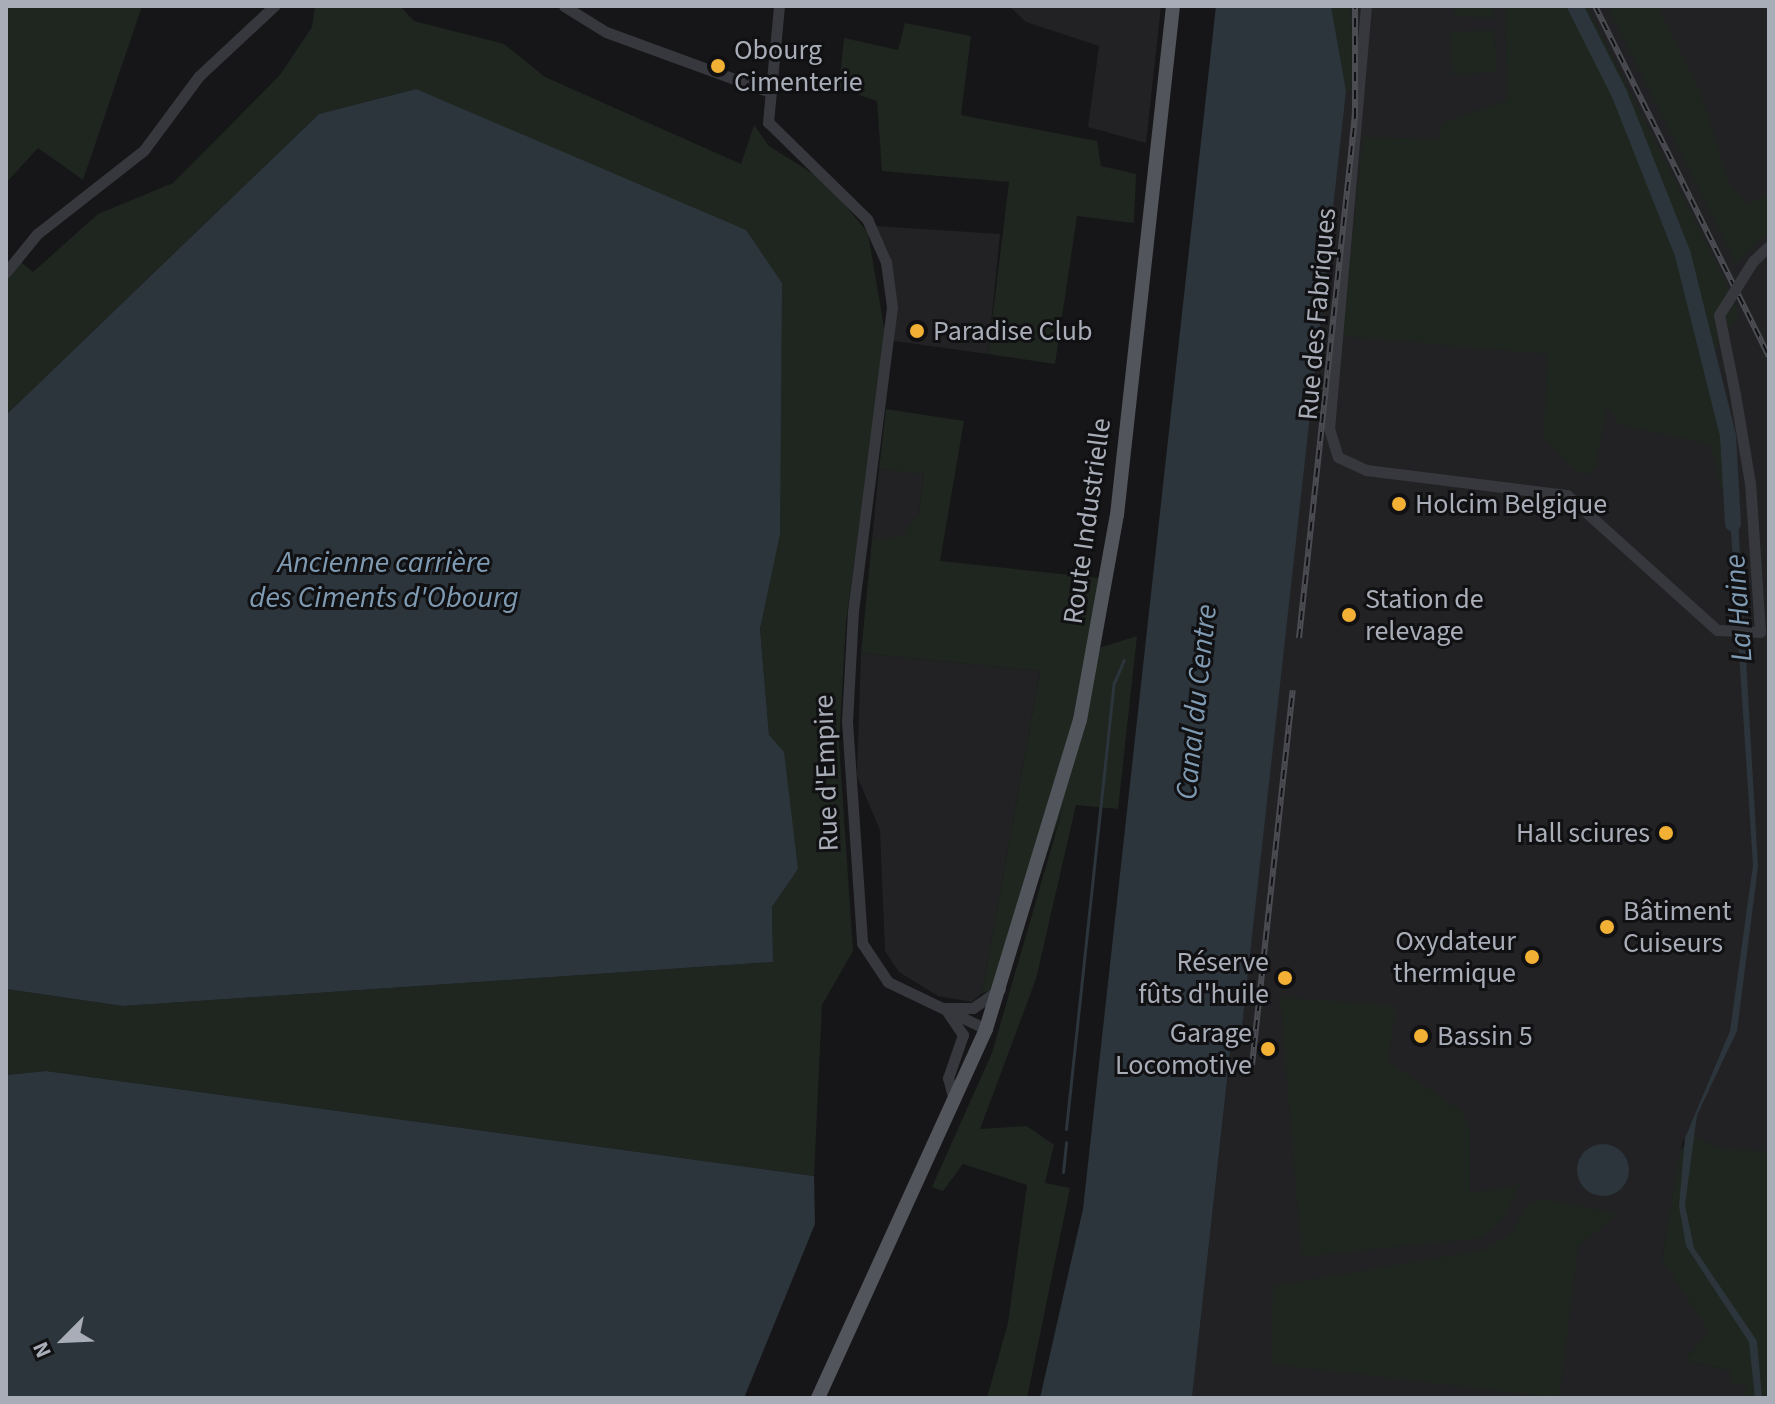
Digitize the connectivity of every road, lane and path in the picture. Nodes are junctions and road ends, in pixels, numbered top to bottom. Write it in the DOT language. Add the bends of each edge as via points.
graph roads {
  1 [pos="274,6"];
  2 [pos="564,6"];
  3 [pos="779,6"];
  4 [pos="1173,6"];
  5 [pos="1366,6"];
  6 [pos="767,91"];
  7 [pos="1769,246"];
  8 [pos="6,272"];
  9 [pos="1001,989"];
  10 [pos="945,1008"];
  11 [pos="986,1029"];
  12 [pos="955,1104"];
  13 [pos="818,1398"];
  1 -- 8 [label="street" via="199,76 144,150 37,234"];
  2 -- 6 [label="street" via="606,32"];
  3 -- 6 [label="street, Rue d'Empire"];
  4 -- 9 [label="main road, Route Industrielle" via="1099,631 1053,824"];
  5 -- 7 [label="street, Rue des Fabriques, bridge" via="1332,387 1334,451 1366,470 1567,495 1730,634 1760,632 1750,483 1719,315 1753,261"];
  6 -- 10 [label="street, Rue d'Empire" via="772,129 846,192 886,262 892,334 853,611 847,721 853,837 866,954 888,982"];
  9 -- 10 [label="street" via="973,1008"];
  9 -- 11 [label="main road, Route Industrielle"];
  10 -- 11 [label="street, Rue d'Empire"];
  10 -- 12 [label="street" via="963,1035 948,1078"];
  11 -- 12 [label="main road"];
  12 -- 13 [label="main road"];
}
